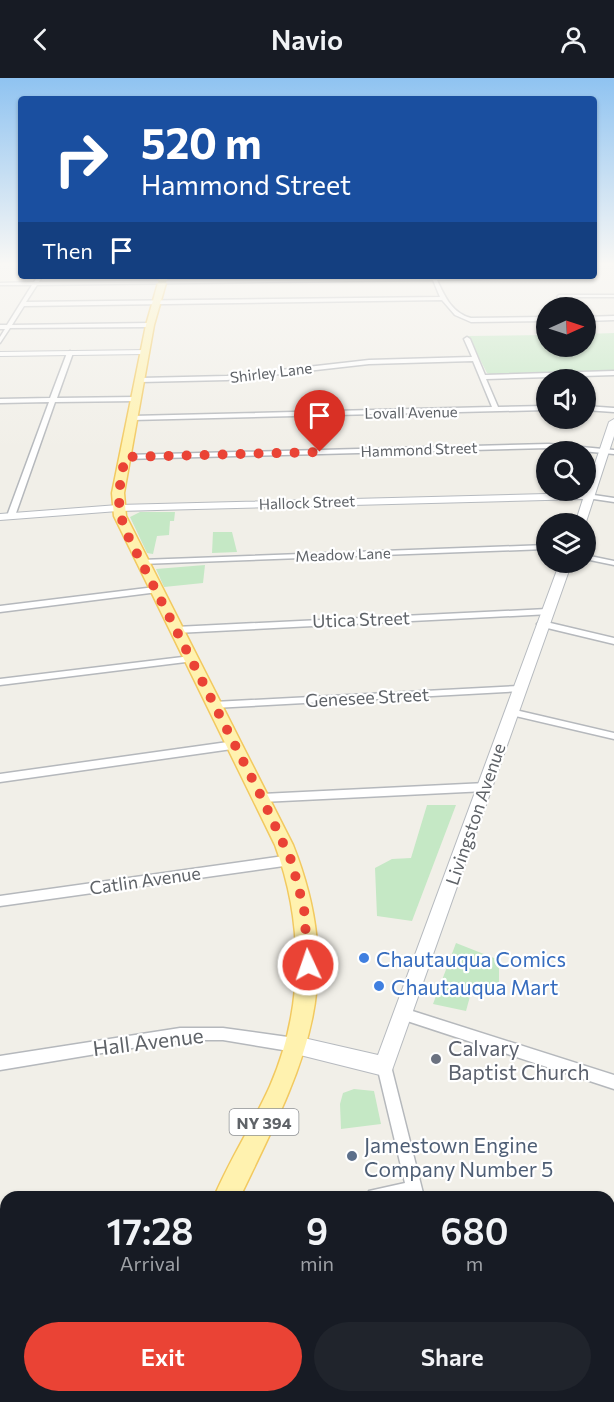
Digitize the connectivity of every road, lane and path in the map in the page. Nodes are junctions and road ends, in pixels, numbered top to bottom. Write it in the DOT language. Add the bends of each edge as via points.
graph roads {
  1 [pos="0,327"];
  2 [pos="8,327"];
  3 [pos="23,327"];
  4 [pos="150,327"];
  5 [pos="467,339"];
  6 [pos="0,341"];
  7 [pos="145,352"];
  8 [pos="70,353"];
  9 [pos="0,354"];
  10 [pos="474,359"];
  11 [pos="614,373"];
  12 [pos="483,377"];
  13 [pos="140,380"];
  14 [pos="137,399"];
  15 [pos="52,400"];
  16 [pos="0,401"];
  17 [pos="536,408"];
  18 [pos="596,409"];
  19 [pos="496,410"];
  20 [pos="614,410"];
  21 [pos="132,417"];
  22 [pos="614,422"];
  23 [pos="609,451"];
  24 [pos="125,457"];
  25 [pos="596,482"];
  26 [pos="536,497"];
  27 [pos="596,497"];
  28 [pos="614,500"];
  29 [pos="118,508"];
  30 [pos="5,517"];
  31 [pos="536,547"];
  32 [pos="596,559"];
  33 [pos="141,562"];
  34 [pos="614,563"];
  35 [pos="562,573"];
  36 [pos="155,590"];
  37 [pos="0,609"];
  38 [pos="545,618"];
  39 [pos="176,630"];
  40 [pos="614,640"];
  41 [pos="191,659"];
  42 [pos="0,682"];
  43 [pos="519,689"];
  44 [pos="214,705"];
  45 [pos="511,712"];
  46 [pos="614,736"];
  47 [pos="235,745"];
  48 [pos="0,778"];
  49 [pos="486,787"];
  50 [pos="262,798"];
  51 [pos="291,860"];
  52 [pos="0,901"];
  53 [pos="403,1014"];
  54 [pos="296,1045"];
  55 [pos="0,1063"];
  56 [pos="384,1066"];
  57 [pos="614,1082"];
  58 [pos="230,1191"];
  59 [pos="415,1191"];
  1 -- 2 [label="street"];
  2 -- 3 [label="street"];
  2 -- 6 [label="street"];
  4 -- 7 [label="main road, NY 394"];
  5 -- 10 [label="street"];
  7 -- 8 [label="street"];
  7 -- 13 [label="main road, NY 394"];
  8 -- 9 [label="street"];
  8 -- 15 [label="street"];
  10 -- 12 [label="street"];
  10 -- 13 [label="street, Shirley Lane" via="369,362 227,378"];
  11 -- 12 [label="street"];
  12 -- 19 [label="street"];
  13 -- 14 [label="main road, NY 394"];
  14 -- 15 [label="street"];
  14 -- 21 [label="main road, NY 394"];
  15 -- 16 [label="street"];
  15 -- 30 [label="street"];
  17 -- 19 [label="street, Lovall Avenue"];
  18 -- 20 [label="street"];
  19 -- 21 [label="street, Lovall Avenue"];
  21 -- 24 [label="main road, NY 394"];
  22 -- 23 [label="street"];
  23 -- 24 [label="street, Hammond Street" via="549,446"];
  23 -- 25 [label="street"];
  24 -- 29 [label="main road, NY 394"];
  26 -- 29 [label="street, Hallock Street"];
  27 -- 28 [label="street, Hallock Street"];
  29 -- 30 [label="street, Hallock Street"];
  29 -- 33 [label="main road, NY 394"];
  31 -- 33 [label="street, Meadow Lane"];
  32 -- 34 [label="street"];
  33 -- 36 [label="main road, NY 394"];
  35 -- 38 [label="street, Livingston Avenue"];
  36 -- 37 [label="street"];
  36 -- 39 [label="main road, NY 394"];
  38 -- 39 [label="street, Utica Street"];
  38 -- 40 [label="street, Utica Street"];
  38 -- 43 [label="street, Livingston Avenue"];
  39 -- 41 [label="main road, NY 394"];
  41 -- 42 [label="street"];
  41 -- 44 [label="main road, NY 394"];
  43 -- 44 [label="street, Genesee Street"];
  43 -- 45 [label="street, Livingston Avenue"];
  44 -- 47 [label="main road, NY 394"];
  45 -- 46 [label="street"];
  45 -- 49 [label="street, Livingston Avenue"];
  47 -- 48 [label="street"];
  47 -- 50 [label="main road, NY 394"];
  49 -- 50 [label="street"];
  49 -- 53 [label="street, Livingston Avenue"];
  50 -- 51 [label="main road, NY 394"];
  51 -- 52 [label="street, Catlin Avenue"];
  51 -- 54 [label="main road, NY 394" via="304,908 308,965"];
  53 -- 56 [label="street, Livingston Avenue"];
  53 -- 57 [label="street"];
  54 -- 55 [label="street, Hall Avenue" via="223,1034 180,1034"];
  54 -- 56 [label="street"];
  54 -- 58 [label="main road, NY 394" via="276,1099"];
  56 -- 59 [label="street"];
}
